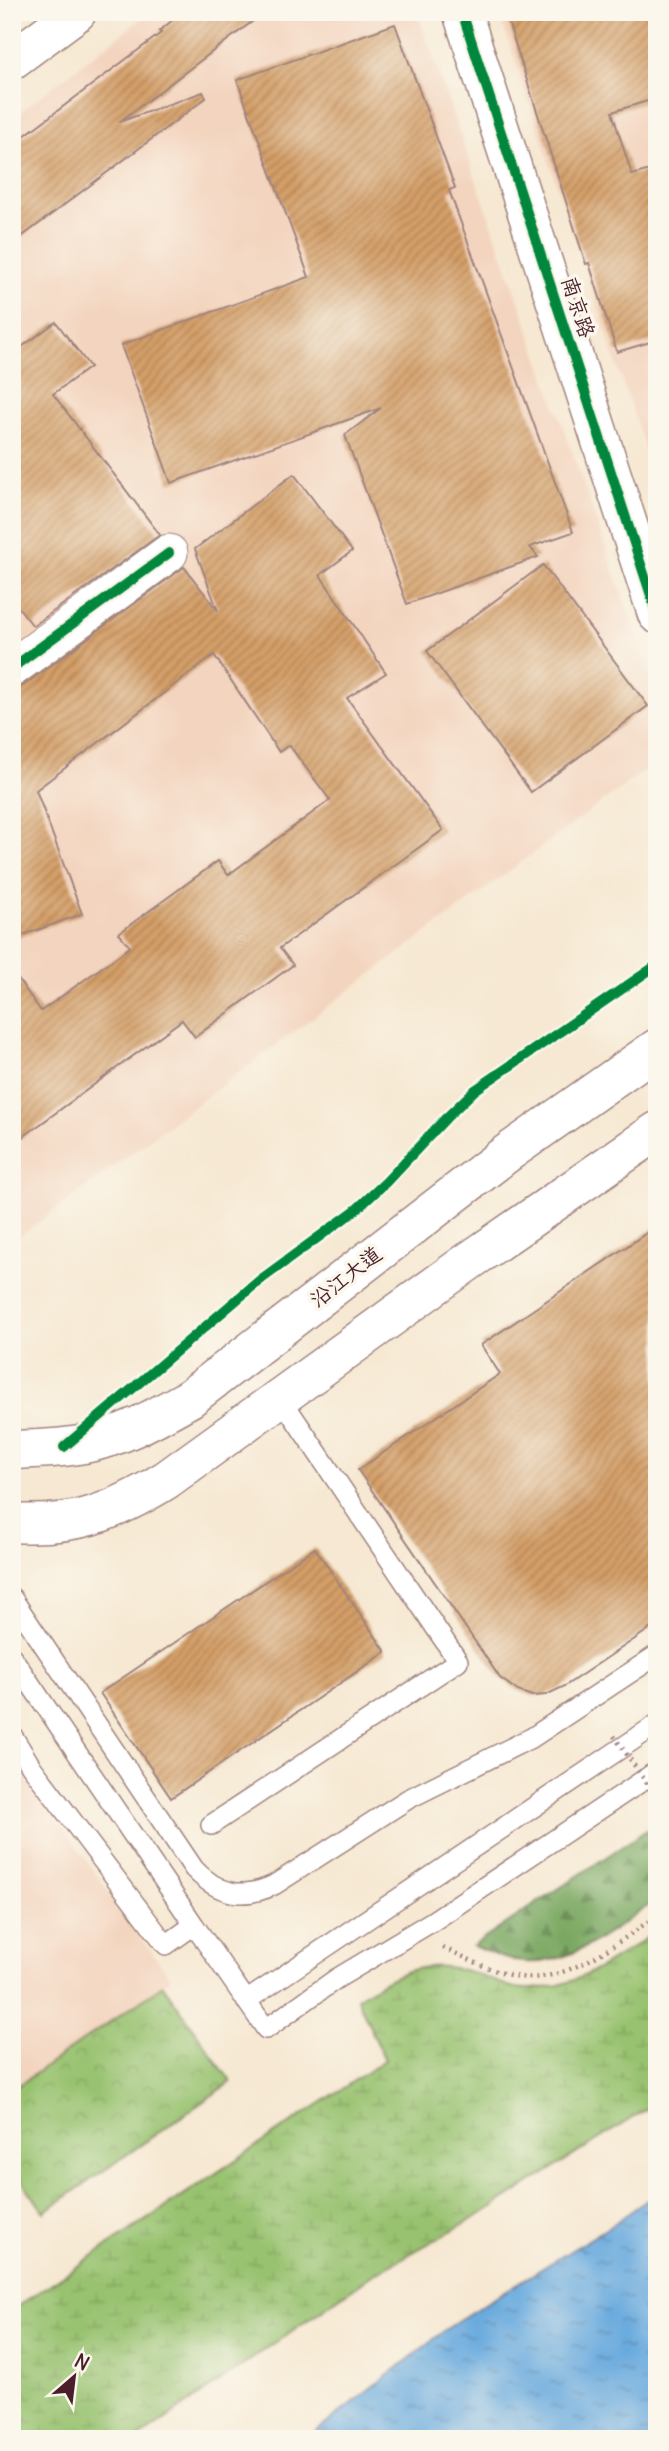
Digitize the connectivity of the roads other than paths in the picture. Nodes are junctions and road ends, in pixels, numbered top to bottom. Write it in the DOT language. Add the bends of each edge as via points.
graph roads {
  1 [pos="77,12"];
  2 [pos="462,12"];
  3 [pos="12,60"];
  4 [pos="170,553"];
  5 [pos="657,614"];
  6 [pos="12,668"];
  7 [pos="657,1048"];
  8 [pos="657,1131"];
  9 [pos="280,1396"];
  10 [pos="13,1450"];
  11 [pos="12,1523"];
  12 [pos="12,1598"];
  13 [pos="657,1655"];
  14 [pos="12,1657"];
  15 [pos="657,1724"];
  16 [pos="12,1735"];
  17 [pos="657,1771"];
  18 [pos="211,1825"];
  19 [pos="194,1926"];
  20 [pos="246,2001"];
  1 -- 3 [label="main road"];
  2 -- 5 [label="main road, 南京路"];
  4 -- 6 [label="street"];
  7 -- 10 [label="main road, 沿江大道" via="506,1154 190,1398 152,1420 96,1441"];
  8 -- 9 [label="main road"];
  9 -- 11 [label="main road" via="131,1502 75,1520"];
  9 -- 18 [label="lane" via="458,1661"];
  12 -- 13 [label="lane" via="194,1869 207,1882 236,1893 274,1885 408,1799 533,1737"];
  14 -- 19 [label="lane"];
  15 -- 20 [label="lane"];
  16 -- 19 [label="lane" via="166,1945"];
  17 -- 20 [label="lane" via="266,2029"];
  19 -- 20 [label="lane"];
}
